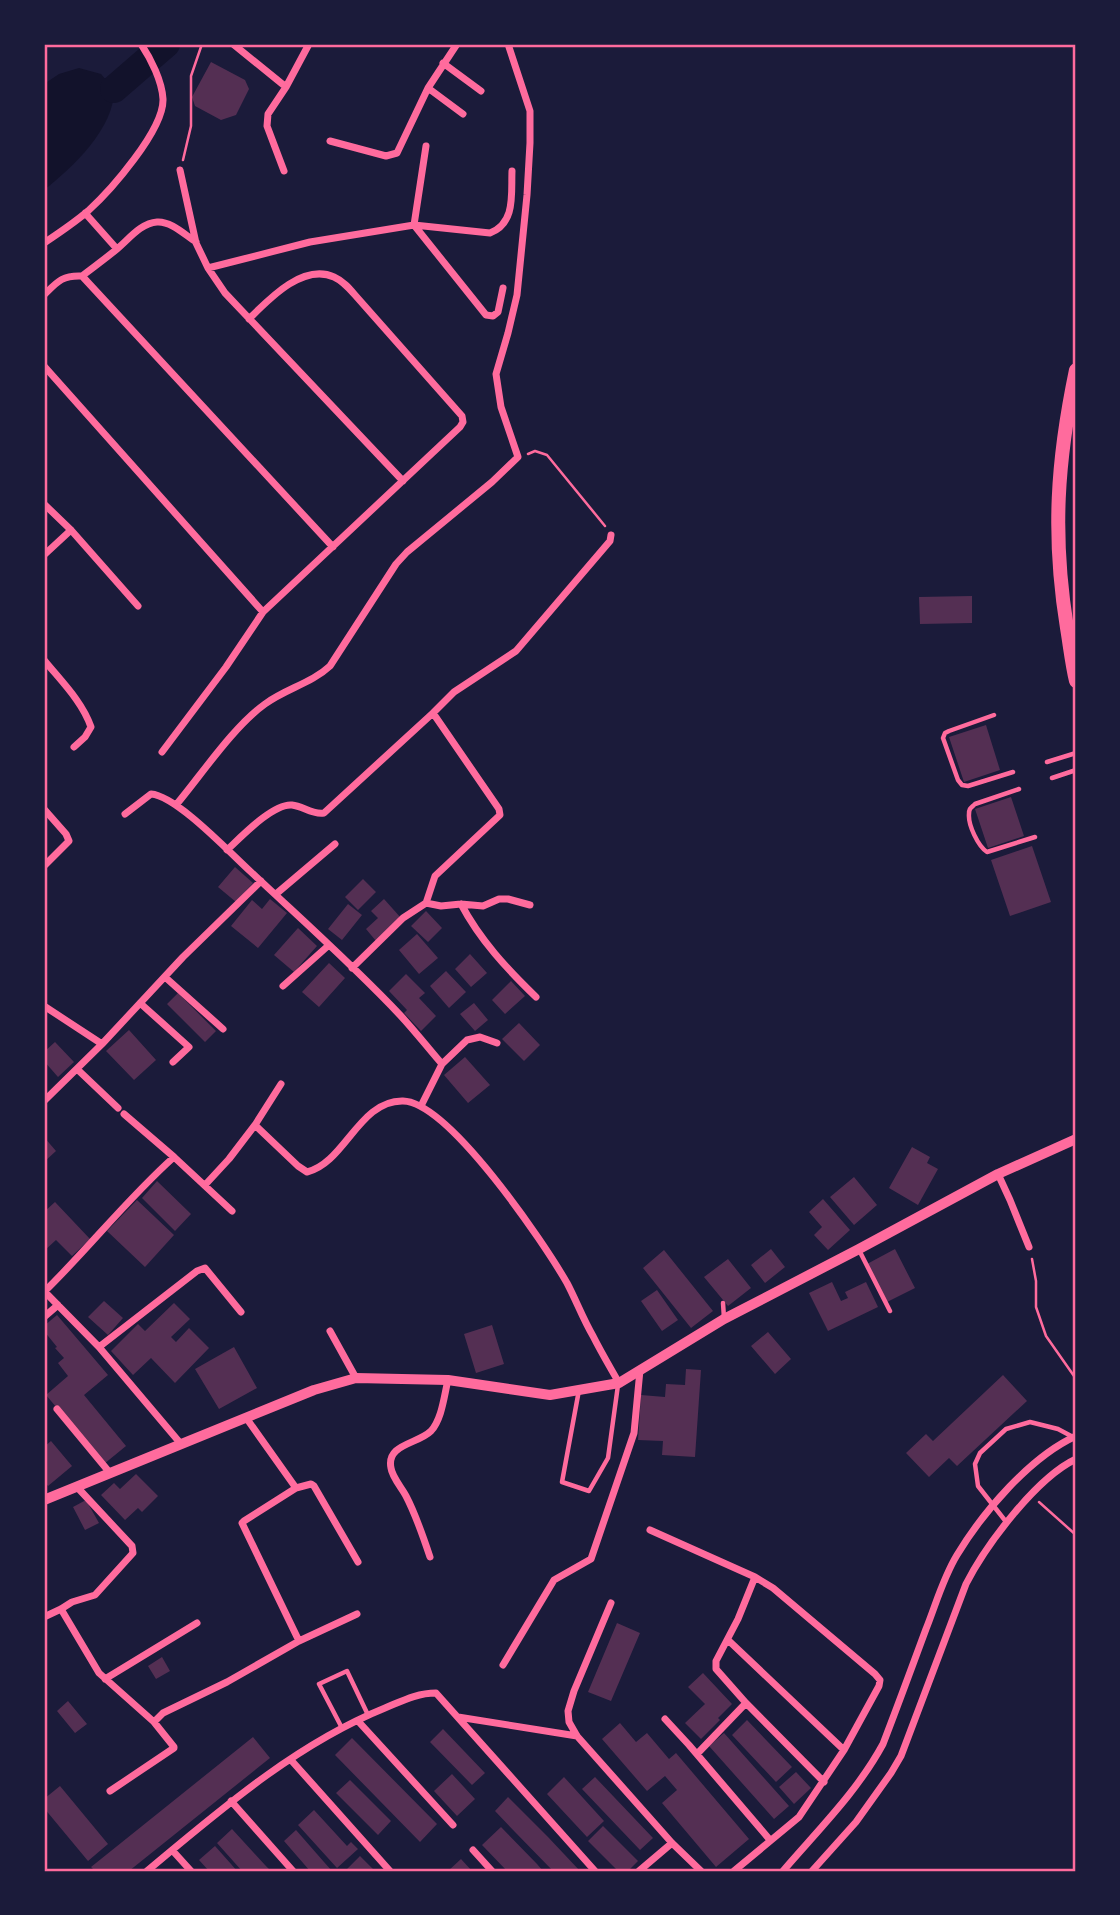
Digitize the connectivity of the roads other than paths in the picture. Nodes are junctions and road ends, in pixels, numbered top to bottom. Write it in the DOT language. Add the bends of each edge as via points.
graph roads {
  1 [pos="233,44"];
  2 [pos="309,44"];
  3 [pos="457,44"];
  4 [pos="508,44"];
  5 [pos="142,45"];
  6 [pos="443,63"];
  7 [pos="286,87"];
  8 [pos="428,88"];
  9 [pos="481,91"];
  10 [pos="464,114"];
  11 [pos="330,141"];
  12 [pos="426,146"];
  13 [pos="180,170"];
  14 [pos="284,171"];
  15 [pos="512,171"];
  16 [pos="85,213"];
  17 [pos="414,225"];
  18 [pos="44,243"];
  19 [pos="196,243"];
  20 [pos="117,249"];
  21 [pos="208,268"];
  22 [pos="82,276"];
  23 [pos="503,288"];
  24 [pos="44,295"];
  25 [pos="249,319"];
  26 [pos="44,366"];
  27 [pos="1076,370"];
  28 [pos="403,481"];
  29 [pos="44,504"];
  30 [pos="71,530"];
  31 [pos="611,535"];
  32 [pos="333,547"];
  33 [pos="44,555"];
  34 [pos="138,606"];
  35 [pos="263,612"];
  36 [pos="44,660"];
  37 [pos="1076,681"];
  38 [pos="433,713"];
  39 [pos="994,715"];
  40 [pos="74,747"];
  41 [pos="162,752"];
  42 [pos="1076,752"];
  43 [pos="1047,762"];
  44 [pos="1076,770"];
  45 [pos="1013,772"];
  46 [pos="1052,778"];
  47 [pos="1019,789"];
  48 [pos="176,805"];
  49 [pos="44,809"];
  50 [pos="125,814"];
  51 [pos="1035,837"];
  52 [pos="335,844"];
  53 [pos="227,850"];
  54 [pos="44,866"];
  55 [pos="261,881"];
  56 [pos="276,894"];
  57 [pos="426,903"];
  58 [pos="461,904"];
  59 [pos="530,905"];
  60 [pos="329,945"];
  61 [pos="352,968"];
  62 [pos="165,977"];
  63 [pos="283,986"];
  64 [pos="536,997"];
  65 [pos="140,1003"];
  66 [pos="44,1006"];
  67 [pos="223,1029"];
  68 [pos="497,1043"];
  69 [pos="102,1044"];
  70 [pos="173,1062"];
  71 [pos="442,1064"];
  72 [pos="77,1069"];
  73 [pos="281,1084"];
  74 [pos="44,1101"];
  75 [pos="421,1105"];
  76 [pos="255,1125"];
  77 [pos="1076,1139"];
  78 [pos="174,1157"];
  79 [pos="998,1174"];
  80 [pos="205,1185"];
  81 [pos="232,1211"];
  82 [pos="1030,1247"];
  83 [pos="859,1250"];
  84 [pos="44,1291"];
  85 [pos="723,1303"];
  86 [pos="58,1305"];
  87 [pos="890,1311"];
  88 [pos="241,1312"];
  89 [pos="44,1317"];
  90 [pos="724,1319"];
  91 [pos="330,1331"];
  92 [pos="99,1347"];
  93 [pos="640,1370"];
  94 [pos="356,1378"];
  95 [pos="448,1380"];
  96 [pos="619,1382"];
  97 [pos="579,1390"];
  98 [pos="57,1409"];
  99 [pos="247,1419"];
  100 [pos="1074,1437"];
  101 [pos="181,1444"];
  102 [pos="1076,1459"];
  103 [pos="110,1473"];
  104 [pos="77,1487"];
  105 [pos="296,1488"];
  106 [pos="44,1500"];
  107 [pos="992,1507"];
  108 [pos="1007,1524"];
  109 [pos="650,1530"];
  110 [pos="430,1557"];
  111 [pos="358,1562"];
  112 [pos="755,1577"];
  113 [pos="611,1602"];
  114 [pos="61,1609"];
  115 [pos="357,1614"];
  116 [pos="44,1617"];
  117 [pos="197,1623"];
  118 [pos="728,1640"];
  119 [pos="299,1641"];
  120 [pos="503,1665"];
  121 [pos="105,1679"];
  122 [pos="746,1703"];
  123 [pos="368,1715"];
  124 [pos="458,1717"];
  125 [pos="665,1719"];
  126 [pos="358,1721"];
  127 [pos="154,1722"];
  128 [pos="342,1728"];
  129 [pos="577,1736"];
  130 [pos="844,1750"];
  131 [pos="697,1754"];
  132 [pos="290,1760"];
  133 [pos="824,1782"];
  134 [pos="110,1791"];
  135 [pos="231,1801"];
  136 [pos="453,1825"];
  137 [pos="769,1840"];
  138 [pos="672,1843"];
  139 [pos="172,1850"];
  140 [pos="473,1850"];
  141 [pos="147,1871"];
  142 [pos="191,1871"];
  143 [pos="293,1871"];
  144 [pos="390,1871"];
  145 [pos="492,1871"];
  146 [pos="595,1871"];
  147 [pos="639,1871"];
  148 [pos="701,1871"];
  149 [pos="734,1871"];
  150 [pos="783,1871"];
  151 [pos="812,1871"];
  1 -- 7 [label="street"];
  2 -- 7 [label="street"];
  3 -- 6 [label="street"];
  4 -- 48 [label="street" via="530,111 517,295 496,374 501,407 518,457 407,552 387,575 330,666 250,716"];
  5 -- 16 [label="street" via="157,75 162,109 150,136"];
  6 -- 8 [label="street"];
  6 -- 9 [label="street"];
  7 -- 14 [label="street" via="268,114 267,126"];
  8 -- 10 [label="street"];
  8 -- 11 [label="street" via="393,155"];
  12 -- 17 [label="street"];
  13 -- 19 [label="street"];
  15 -- 17 [label="street" via="509,215 499,230 490,233"];
  16 -- 18 [label="street"];
  16 -- 20 [label="street"];
  17 -- 21 [label="street" via="310,242"];
  17 -- 23 [label="street" via="486,315 498,312"];
  19 -- 20 [label="street" via="158,222 137,231"];
  19 -- 21 [label="street"];
  20 -- 22 [label="street"];
  21 -- 25 [label="street"];
  22 -- 24 [label="street" via="61,279"];
  22 -- 32 [label="street"];
  25 -- 28 [label="street"];
  25 -- 28 [label="street" via="299,278 331,275 343,282 462,416 460,427"];
  26 -- 35 [label="street"];
  27 -- 37 [label="main road" via="1061,454 1058,530 1061,590"];
  28 -- 32 [label="street"];
  29 -- 30 [label="street"];
  30 -- 33 [label="street"];
  30 -- 34 [label="street"];
  31 -- 38 [label="street" via="516,652 454,692"];
  32 -- 35 [label="street"];
  35 -- 41 [label="street"];
  36 -- 40 [label="street" via="72,693 91,727"];
  38 -- 53 [label="street" via="324,813 284,806"];
  38 -- 57 [label="street" via="500,815 435,876"];
  39 -- 45 [label="lane" via="945,733 943,738 962,785"];
  42 -- 43 [label="lane"];
  44 -- 46 [label="lane"];
  47 -- 51 [label="lane" via="975,804 968,815 978,844 987,852"];
  48 -- 50 [label="street" via="151,794"];
  48 -- 53 [label="street"];
  49 -- 54 [label="street" via="69,841"];
  52 -- 56 [label="street"];
  53 -- 55 [label="street"];
  55 -- 56 [label="street"];
  55 -- 62 [label="street"];
  56 -- 60 [label="street"];
  57 -- 58 [label="street"];
  57 -- 61 [label="street" via="403,918"];
  58 -- 59 [label="street" via="483,906 508,898"];
  58 -- 64 [label="street" via="495,954"];
  60 -- 61 [label="street"];
  60 -- 63 [label="street"];
  61 -- 71 [label="street"];
  62 -- 65 [label="street"];
  62 -- 67 [label="street"];
  65 -- 69 [label="street"];
  65 -- 70 [label="street" via="189,1048"];
  66 -- 69 [label="street"];
  68 -- 71 [label="street" via="480,1037 467,1040"];
  69 -- 72 [label="street"];
  71 -- 75 [label="street"];
  72 -- 74 [label="street"];
  72 -- 78 [label="street"];
  73 -- 76 [label="street"];
  75 -- 76 [label="street" via="402,1101 382,1106 357,1126 335,1153 307,1172"];
  75 -- 96 [label="street" via="451,1128 536,1233"];
  76 -- 80 [label="street"];
  77 -- 79 [label="street"];
  78 -- 80 [label="street"];
  78 -- 84 [label="street"];
  79 -- 82 [label="street"];
  79 -- 83 [label="street"];
  80 -- 81 [label="street"];
  83 -- 87 [label="lane"];
  83 -- 90 [label="street"];
  84 -- 86 [label="street"];
  85 -- 90 [label="lane"];
  86 -- 89 [label="street"];
  86 -- 92 [label="street"];
  88 -- 92 [label="street" via="205,1268"];
  90 -- 93 [label="street"];
  91 -- 94 [label="street"];
  92 -- 101 [label="street"];
  93 -- 96 [label="street"];
  93 -- 120 [label="street" via="634,1433 591,1559 554,1580"];
  94 -- 95 [label="street"];
  94 -- 99 [label="street" via="314,1390"];
  95 -- 97 [label="street" via="550,1395"];
  95 -- 110 [label="street" via="438,1421 430,1432 391,1455 391,1468"];
  96 -- 97 [label="street"];
  96 -- 97 [label="lane" via="608,1458 589,1491 562,1482"];
  98 -- 103 [label="street"];
  99 -- 101 [label="street"];
  99 -- 105 [label="street"];
  100 -- 107 [label="street" via="1035,1462"];
  100 -- 107 [label="lane" via="1030,1422 1006,1429 980,1453 975,1464 978,1486"];
  101 -- 103 [label="street"];
  102 -- 108 [label="street" via="1031,1495"];
  103 -- 104 [label="street"];
  104 -- 106 [label="street"];
  104 -- 114 [label="street" via="132,1546 133,1553 95,1595"];
  105 -- 111 [label="street" via="314,1486"];
  105 -- 119 [label="street" via="242,1524"];
  107 -- 108 [label="lane"];
  107 -- 150 [label="street" via="944,1581 872,1764 835,1814"];
  108 -- 151 [label="street" via="966,1584 901,1756 856,1822"];
  109 -- 112 [label="street"];
  112 -- 118 [label="street"];
  112 -- 130 [label="street" via="880,1680"];
  113 -- 129 [label="street" via="568,1711"];
  114 -- 116 [label="street"];
  114 -- 121 [label="street"];
  115 -- 119 [label="street"];
  117 -- 121 [label="street"];
  118 -- 122 [label="street" via="716,1669"];
  118 -- 130 [label="street"];
  119 -- 127 [label="street"];
  121 -- 127 [label="street"];
  122 -- 131 [label="street"];
  122 -- 133 [label="street"];
  123 -- 124 [label="street" via="422,1693 436,1693"];
  123 -- 126 [label="street"];
  123 -- 128 [label="lane" via="346,1671 319,1684"];
  124 -- 129 [label="street"];
  124 -- 146 [label="street"];
  125 -- 131 [label="street"];
  126 -- 128 [label="street"];
  126 -- 136 [label="street"];
  127 -- 134 [label="street" via="174,1748"];
  128 -- 132 [label="street"];
  129 -- 138 [label="street"];
  130 -- 133 [label="street"];
  131 -- 137 [label="street"];
  132 -- 135 [label="street"];
  132 -- 144 [label="street"];
  133 -- 137 [label="street" via="799,1817"];
  135 -- 139 [label="street"];
  135 -- 143 [label="street"];
  137 -- 149 [label="street"];
  138 -- 147 [label="street"];
  138 -- 148 [label="street"];
  139 -- 141 [label="street"];
  139 -- 142 [label="street"];
  140 -- 145 [label="street"];
}
